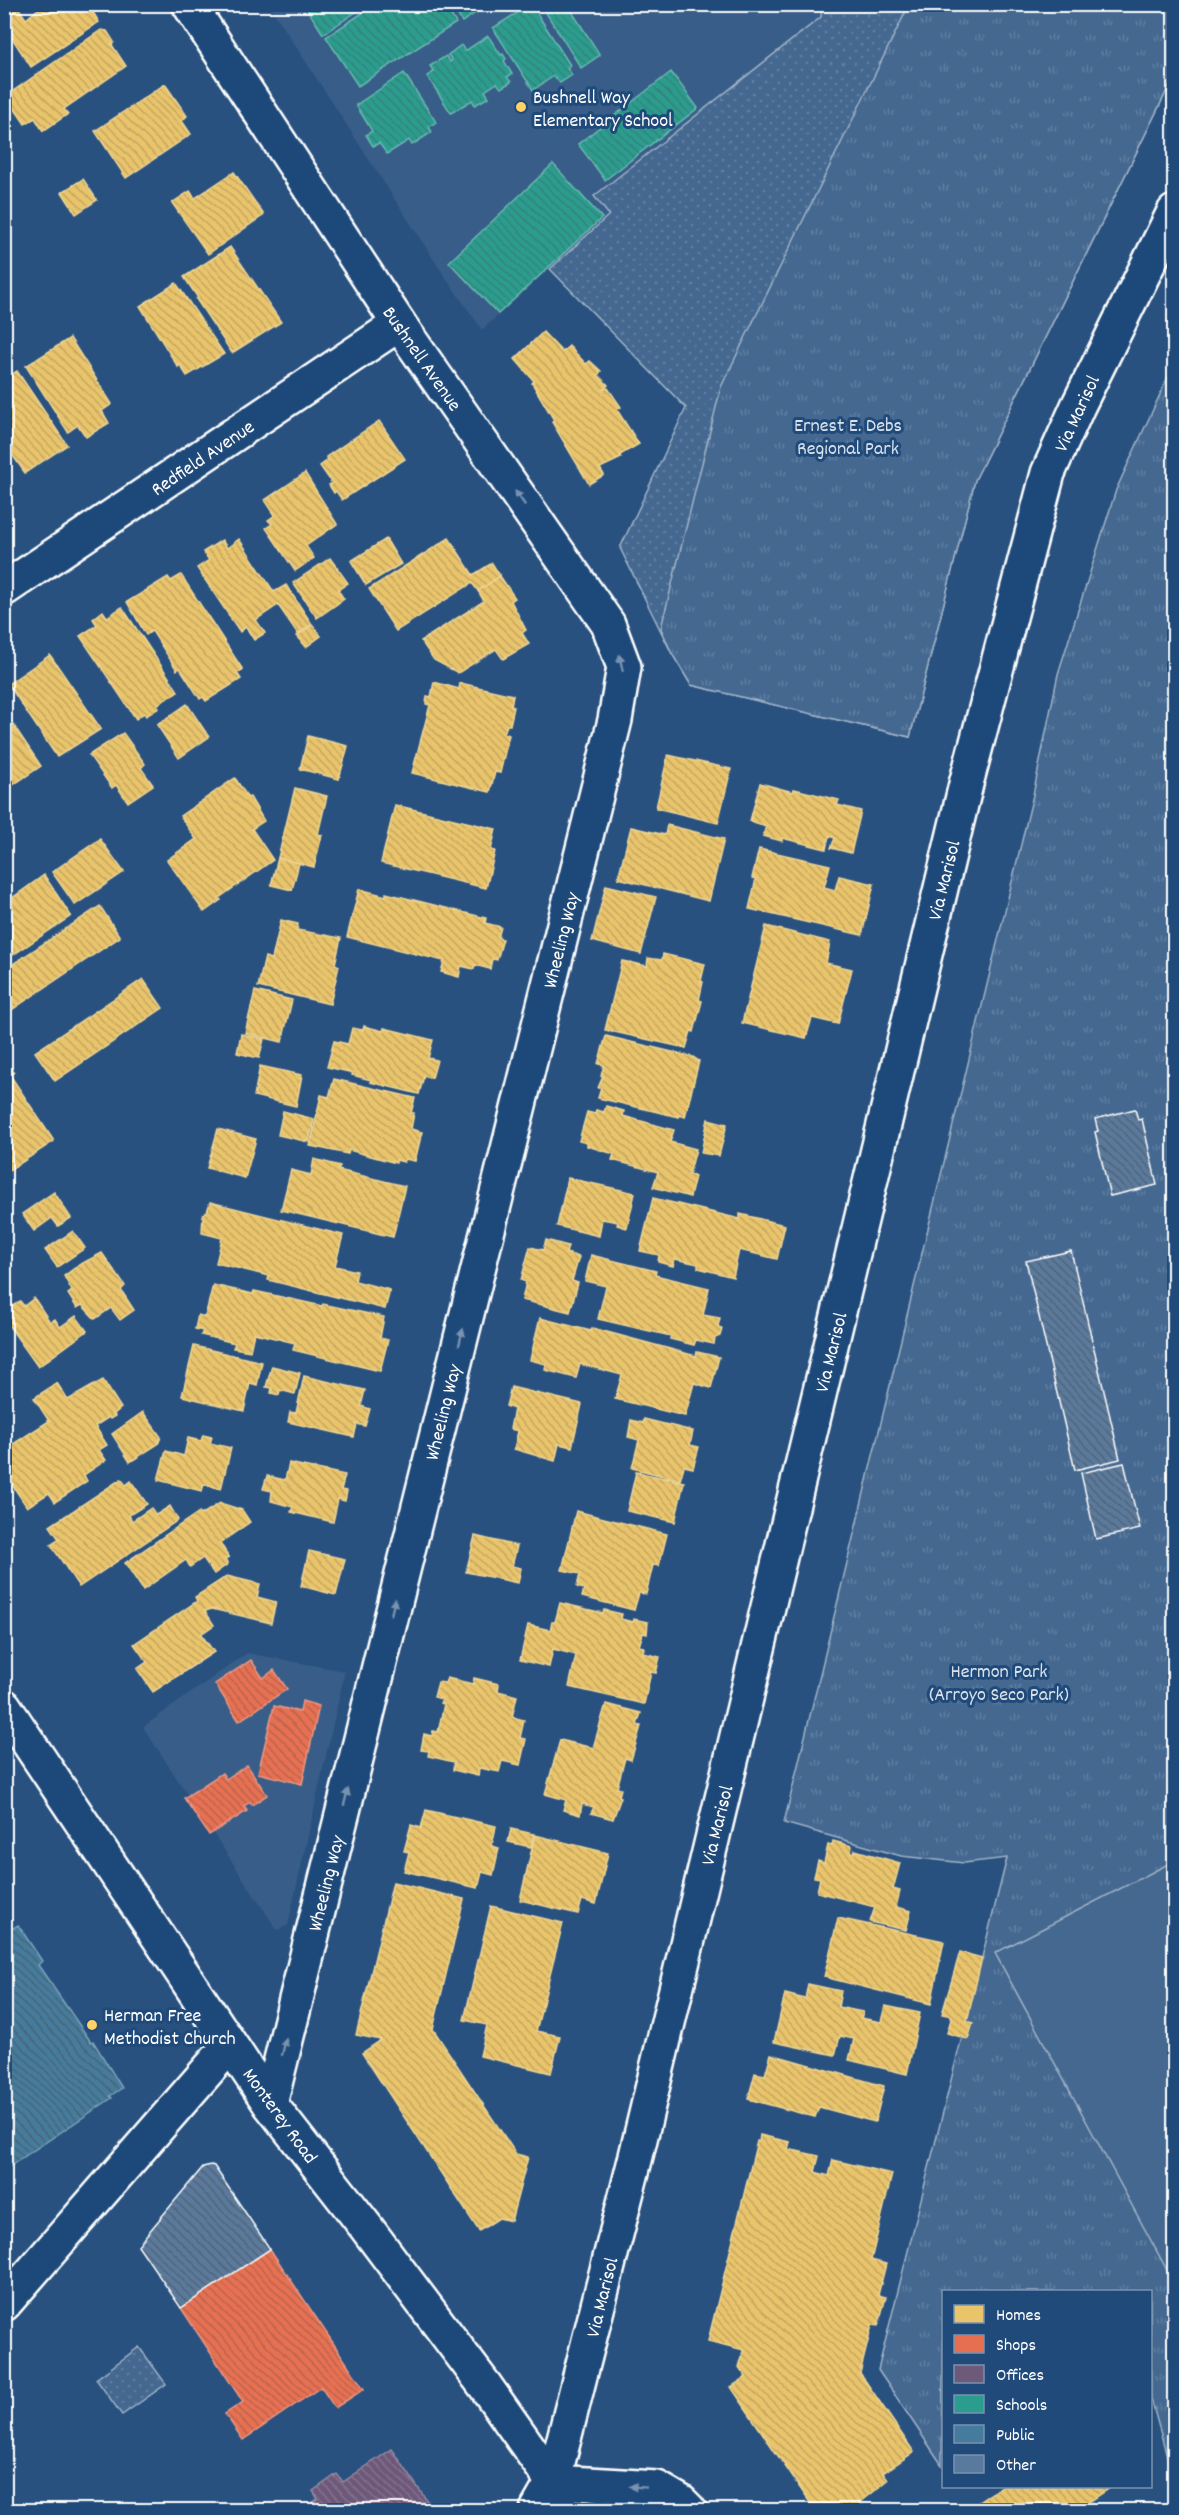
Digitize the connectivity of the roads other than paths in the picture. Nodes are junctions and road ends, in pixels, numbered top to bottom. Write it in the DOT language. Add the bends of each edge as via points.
graph roads {
  1 [pos="189,4"];
  2 [pos="1174,212"];
  3 [pos="399,324"];
  4 [pos="4,589"];
  5 [pos="615,720"];
  6 [pos="4,1706"];
  7 [pos="230,2045"];
  8 [pos="270,2104"];
  9 [pos="4,2304"];
  10 [pos="558,2496"];
  11 [pos="537,2511"];
  12 [pos="689,2511"];
  1 -- 3 [label="street, Bushnell Avenue"];
  2 -- 10 [label="street, Via Marisol" via="1078,406 1045,484 966,784"];
  3 -- 4 [label="street, Redfield Avenue"];
  5 -- 3 [label="street, Bushnell Avenue, one-way" via="624,667 608,624"];
  8 -- 5 [label="street, Wheeling Way, one-way"];
  6 -- 7 [label="street, Monterey Road"];
  7 -- 8 [label="street, Monterey Road"];
  7 -- 9 [label="street"];
  8 -- 10 [label="street, Monterey Road" via="486,2387"];
  10 -- 11 [label="street, Via Marisol"];
  12 -- 10 [label="street, one-way" via="657,2488"];
}
